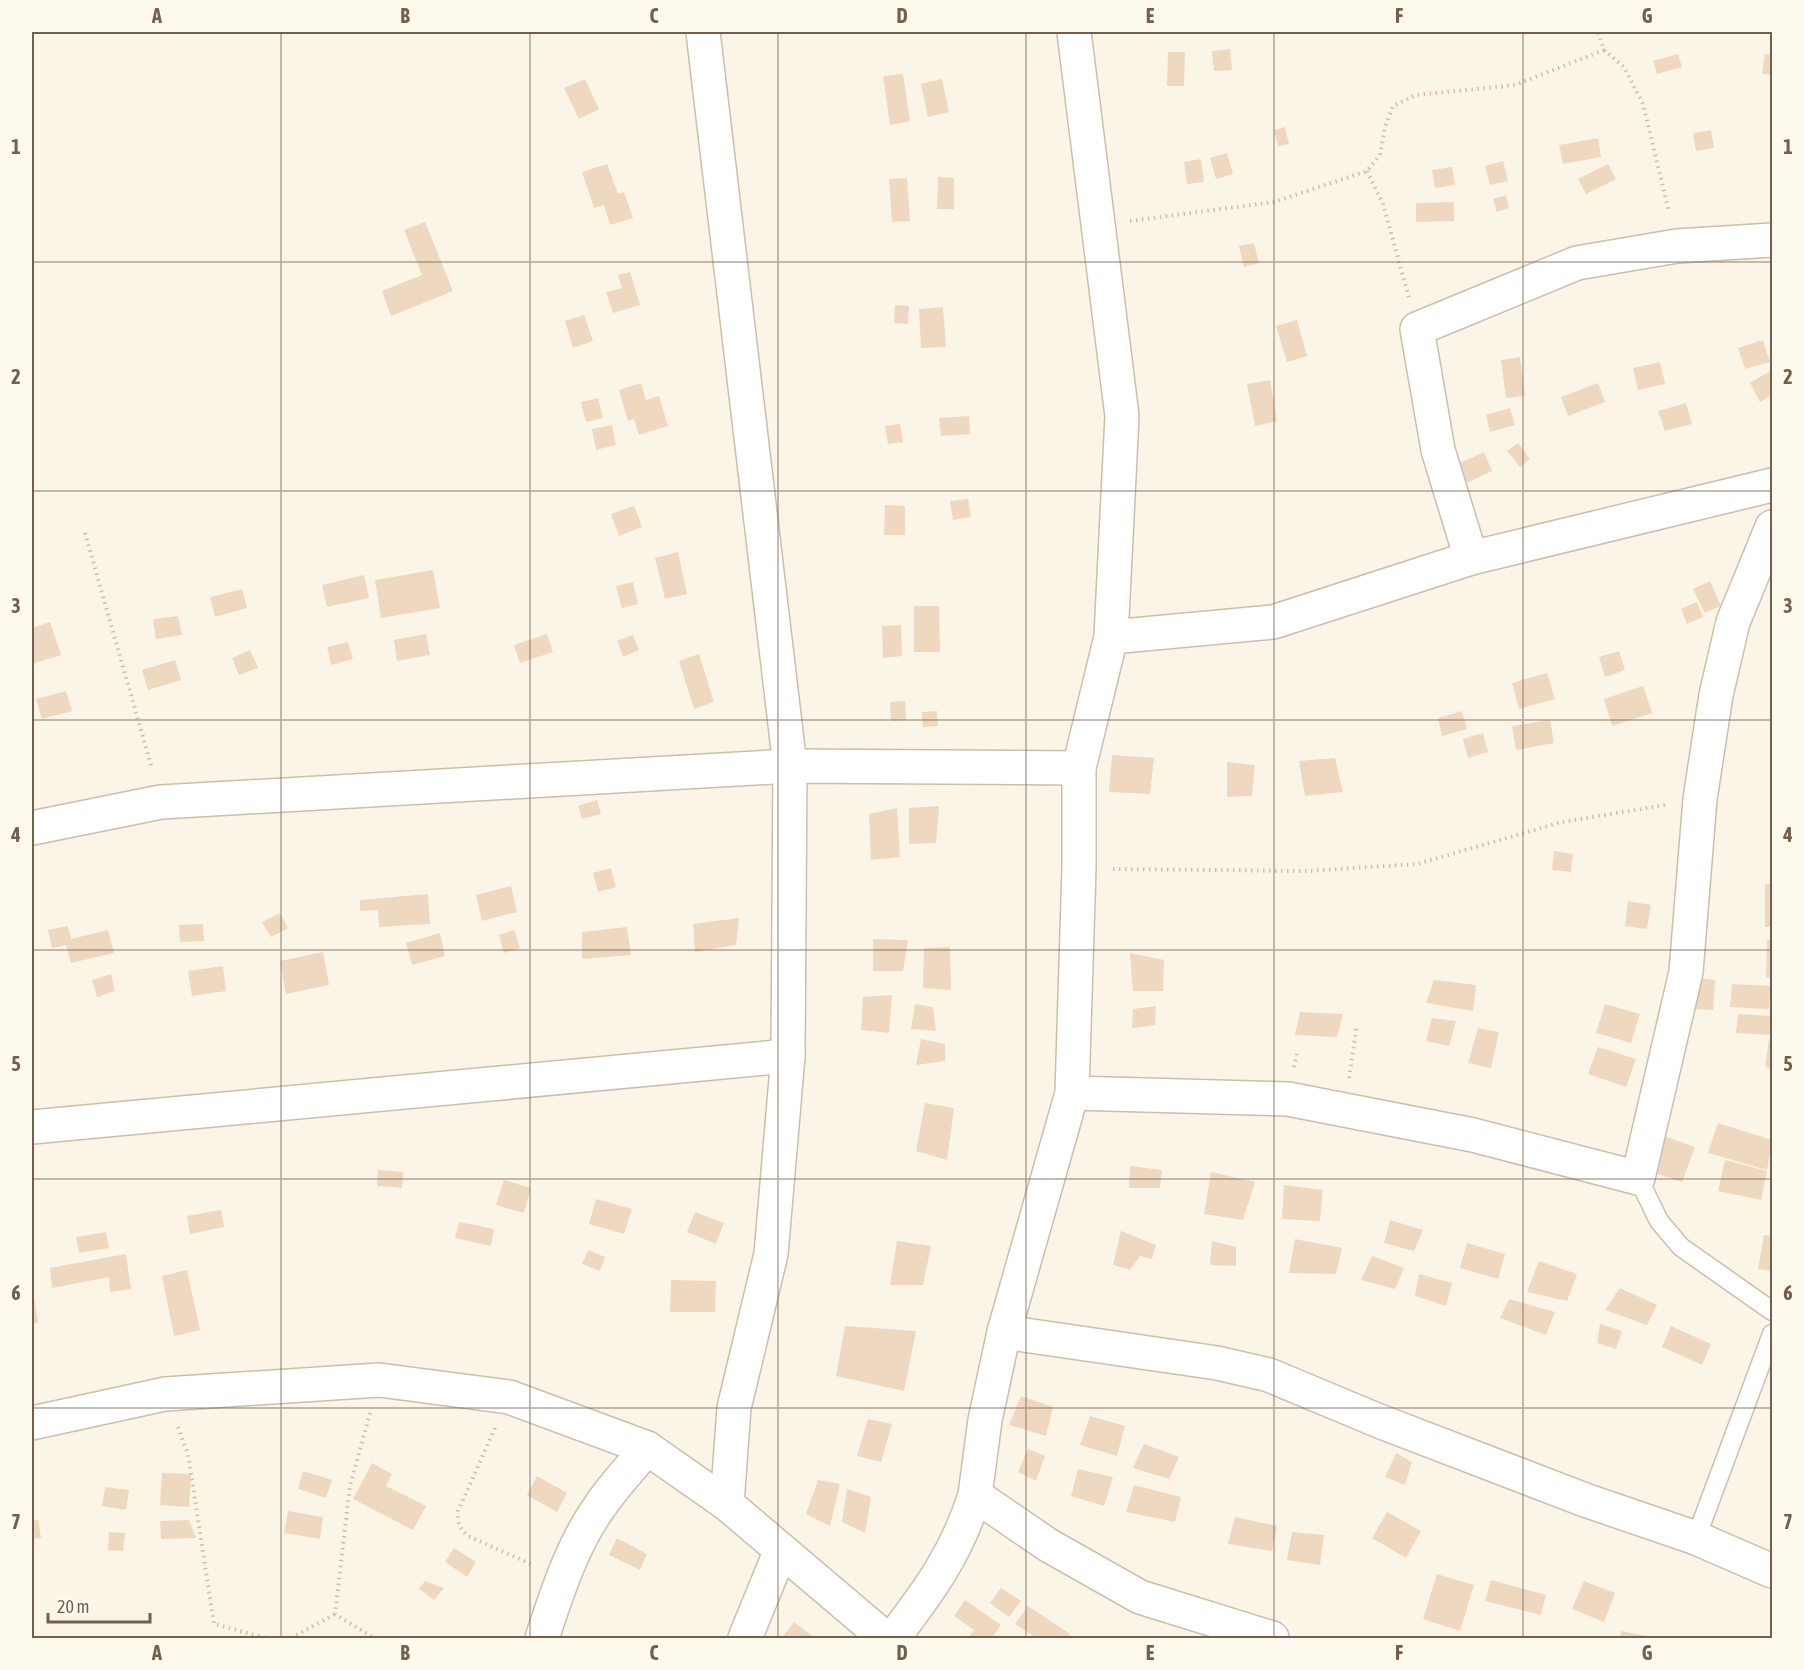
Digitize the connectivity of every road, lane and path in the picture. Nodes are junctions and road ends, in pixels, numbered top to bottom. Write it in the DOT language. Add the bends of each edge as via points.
graph roads {
  1 [pos="703,32"];
  2 [pos="1074,32"];
  3 [pos="1598,32"];
  4 [pos="1604,50"];
  5 [pos="1367,171"];
  6 [pos="1096,225"];
  7 [pos="1773,240"];
  8 [pos="1677,246"];
  9 [pos="1417,329"];
  10 [pos="1773,485"];
  11 [pos="1773,527"];
  12 [pos="85,533"];
  13 [pos="1471,558"];
  14 [pos="1111,637"];
  15 [pos="790,766"];
  16 [pos="1079,768"];
  17 [pos="1700,799"];
  18 [pos="161,802"];
  19 [pos="32,828"];
  20 [pos="1079,868"];
  21 [pos="1357,1024"];
  22 [pos="788,1056"];
  23 [pos="1072,1093"];
  24 [pos="1345,1108"];
  25 [pos="32,1126"];
  26 [pos="1638,1178"];
  27 [pos="1773,1311"];
  28 [pos="1004,1332"];
  29 [pos="1773,1334"];
  30 [pos="379,1380"];
  31 [pos="165,1395"];
  32 [pos="509,1397"];
  33 [pos="32,1423"];
  34 [pos="647,1448"];
  35 [pos="975,1495"];
  36 [pos="727,1504"];
  37 [pos="1696,1538"];
  38 [pos="781,1550"];
  39 [pos="1773,1571"];
  40 [pos="562,1579"];
  41 [pos="335,1614"];
  42 [pos="266,1638"];
  43 [pos="291,1638"];
  44 [pos="374,1638"];
  45 [pos="542,1638"];
  46 [pos="745,1638"];
  47 [pos="885,1638"];
  48 [pos="893,1638"];
  49 [pos="1272,1638"];
  1 -- 15 [label="street"];
  2 -- 6 [label="street"];
  3 -- 4 [label="path"];
  4 -- 5 [label="path" via="1515,85 1416,95 1393,106 1380,155"];
  4 -- 8 [label="path" via="1624,67 1642,104"];
  5 -- 6 [label="path" via="1274,202"];
  5 -- 9 [label="path" via="1383,204"];
  6 -- 14 [label="street" via="1122,416"];
  7 -- 8 [label="street"];
  8 -- 9 [label="street" via="1577,263"];
  9 -- 13 [label="street" via="1438,450"];
  10 -- 13 [label="street"];
  11 -- 17 [label="street" via="1733,622 1716,695"];
  12 -- 18 [label="path"];
  13 -- 14 [label="street" via="1273,622"];
  14 -- 16 [label="street"];
  15 -- 16 [label="street"];
  15 -- 18 [label="street"];
  15 -- 22 [label="street"];
  16 -- 20 [label="street"];
  17 -- 20 [label="path" via="1562,822 1417,864 1307,871"];
  17 -- 26 [label="street" via="1686,972"];
  18 -- 19 [label="street"];
  20 -- 23 [label="street"];
  21 -- 24 [label="path"];
  22 -- 25 [label="street"];
  22 -- 36 [label="street" via="771,1254 734,1408"];
  23 -- 24 [label="street" via="1288,1099"];
  23 -- 28 [label="street"];
  24 -- 26 [label="street" via="1473,1135"];
  26 -- 27 [label="lane" via="1659,1221 1681,1247"];
  28 -- 35 [label="street" via="985,1420"];
  28 -- 37 [label="street" via="1217,1363 1269,1376 1586,1500"];
  29 -- 37 [label="lane"];
  30 -- 31 [label="street"];
  30 -- 32 [label="street"];
  30 -- 41 [label="path" via="350,1486"];
  31 -- 33 [label="street"];
  31 -- 42 [label="path" via="188,1454 214,1624"];
  32 -- 34 [label="street"];
  32 -- 40 [label="path" via="458,1511 458,1519 468,1536"];
  34 -- 36 [label="street"];
  34 -- 40 [label="street" via="600,1505"];
  35 -- 48 [label="street" via="952,1553"];
  35 -- 49 [label="street" via="1048,1545 1140,1597"];
  36 -- 38 [label="street"];
  37 -- 39 [label="street"];
  38 -- 46 [label="street"];
  38 -- 47 [label="street"];
  40 -- 45 [label="street"];
  41 -- 43 [label="path"];
  41 -- 44 [label="path"];
}
